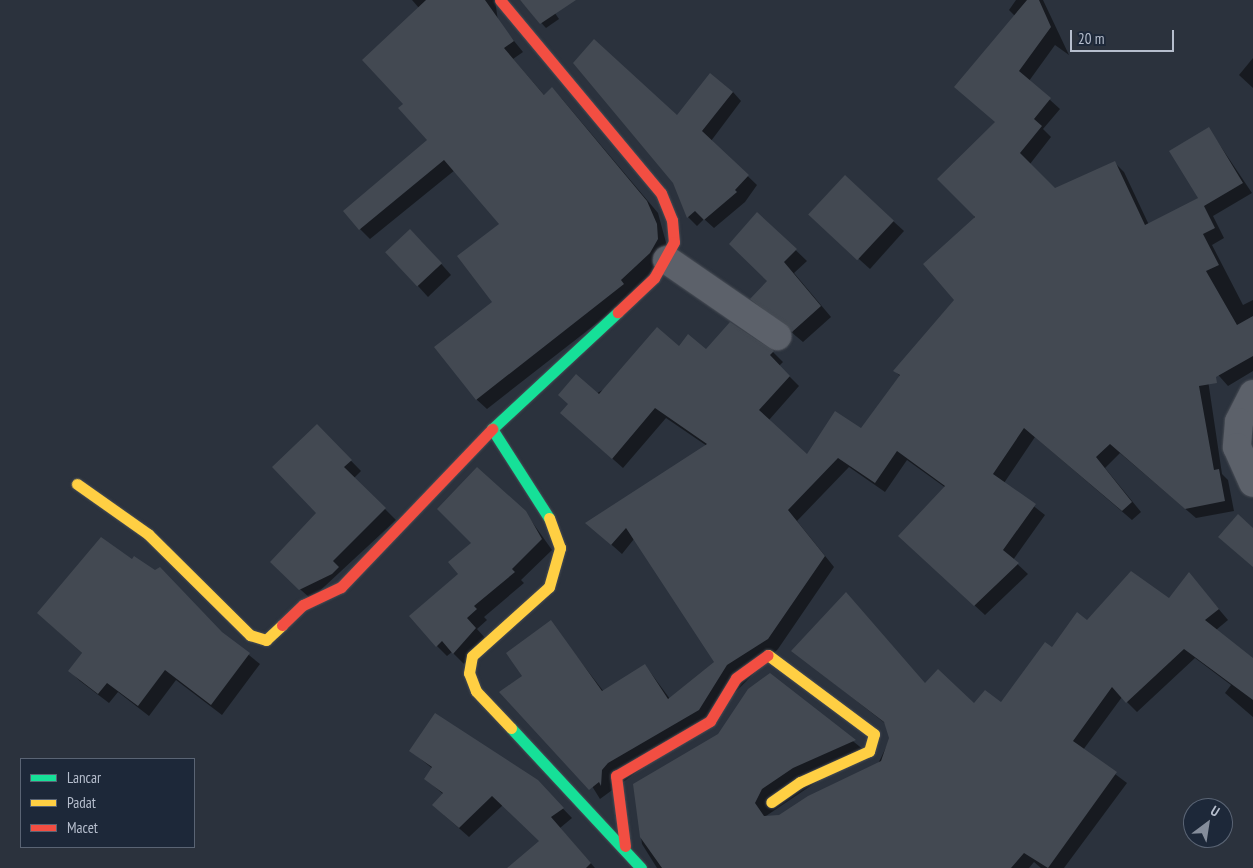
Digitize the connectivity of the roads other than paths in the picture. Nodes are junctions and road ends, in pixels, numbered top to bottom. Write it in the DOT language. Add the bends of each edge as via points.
graph roads {
  1 [pos="500,0"];
  2 [pos="667,260"];
  3 [pos="777,336"];
  4 [pos="1253,394"];
  5 [pos="492,429"];
  6 [pos="1253,483"];
  7 [pos="77,484"];
  8 [pos="771,802"];
  9 [pos="625,846"];
  10 [pos="642,868"];
  1 -- 2 [label="street" via="661,193 672,220 674,242"];
  2 -- 3 [label="street"];
  2 -- 5 [label="street" via="654,278"];
  4 -- 6 [label="street" via="1238,422 1237,447"];
  5 -- 7 [label="street" via="341,587 302,605 266,640 250,635 148,534"];
  5 -- 9 [label="street" via="555,527 560,548 549,588 537,602 484,640 472,656 469,673 476,691"];
  8 -- 9 [label="street" via="800,782 869,751 874,734 770,654 736,678 710,721 616,776"];
  9 -- 10 [label="street"];
}
